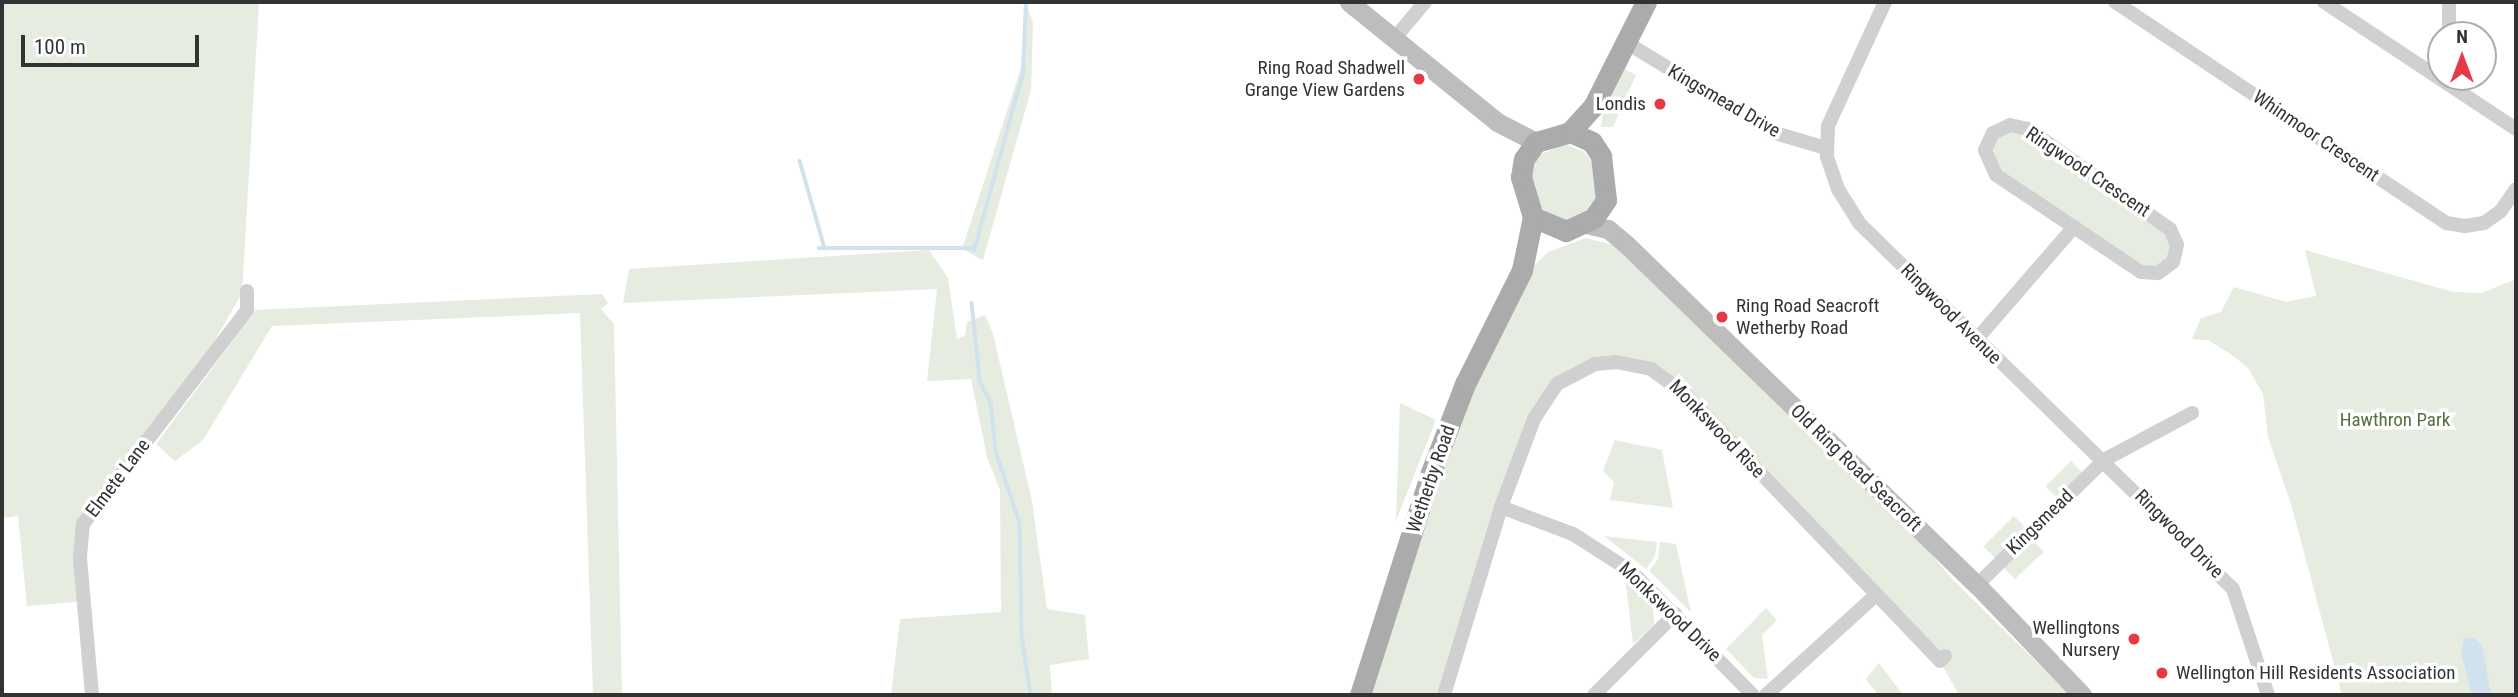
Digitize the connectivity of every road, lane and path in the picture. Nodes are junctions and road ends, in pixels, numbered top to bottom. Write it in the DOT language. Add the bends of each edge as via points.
graph roads {
  1 [pos="1349,2"];
  2 [pos="1425,2"];
  3 [pos="1646,2"];
  4 [pos="1885,2"];
  5 [pos="2115,2"];
  6 [pos="2324,2"];
  7 [pos="2449,2"];
  8 [pos="2449,21"];
  9 [pos="1394,39"];
  10 [pos="1627,43"];
  11 [pos="2427,70"];
  12 [pos="2459,91"];
  13 [pos="1594,105"];
  14 [pos="1497,122"];
  15 [pos="2516,129"];
  16 [pos="1570,132"];
  17 [pos="1536,142"];
  18 [pos="1595,146"];
  19 [pos="1826,148"];
  20 [pos="1521,177"];
  21 [pos="2516,189"];
  22 [pos="1606,200"];
  23 [pos="1533,217"];
  24 [pos="1576,227"];
  25 [pos="2074,227"];
  26 [pos="1626,244"];
  27 [pos="1522,270"];
  28 [pos="247,291"];
  29 [pos="1976,340"];
  30 [pos="2192,413"];
  31 [pos="2104,460"];
  32 [pos="1501,507"];
  33 [pos="1977,585"];
  34 [pos="1876,595"];
  35 [pos="1675,614"];
  36 [pos="1945,656"];
  37 [pos="92,695"];
  38 [pos="1360,695"];
  39 [pos="1444,695"];
  40 [pos="1594,695"];
  41 [pos="1753,695"];
  42 [pos="1766,695"];
  43 [pos="2082,695"];
  44 [pos="2268,695"];
  1 -- 9 [label="main road"];
  2 -- 9 [label="street"];
  3 -- 10 [label="main road"];
  4 -- 19 [label="street" via="1837,100"];
  5 -- 21 [label="street, Whinmoor Crescent" via="2446,222 2484,223 2500,212"];
  6 -- 11 [label="street"];
  7 -- 8 [label="street"];
  9 -- 14 [label="main road"];
  10 -- 13 [label="main road"];
  10 -- 19 [label="street, Kingsmead Drive" via="1775,133"];
  12 -- 15 [label="street"];
  13 -- 16 [label="main road"];
  13 -- 18 [label="main road"];
  14 -- 17 [label="main road"];
  14 -- 20 [label="main road" via="1511,143"];
  16 -- 17 [label="main road"];
  16 -- 18 [label="main road"];
  17 -- 20 [label="main road" via="1524,159"];
  18 -- 22 [label="main road" via="1605,171"];
  19 -- 29 [label="street, Ringwood Avenue" via="1833,178 1859,223"];
  20 -- 23 [label="main road"];
  22 -- 24 [label="main road"];
  22 -- 26 [label="main road, Old Ring Road Seacroft"];
  23 -- 24 [label="main road"];
  23 -- 27 [label="main road"];
  24 -- 26 [label="main road, Old Ring Road Seacroft" via="1608,229"];
  24 -- 27 [label="main road" via="1546,243"];
  25 -- 25 [label="street, Ringwood Crescent" via="1989,168 1985,150 1993,133 2010,125 2028,129 2170,229 2176,254 2158,273 2141,272"];
  25 -- 29 [label="street"];
  26 -- 33 [label="main road, Old Ring Road Seacroft"];
  27 -- 38 [label="main road, Wetherby Road" via="1465,384 1430,475"];
  28 -- 37 [label="street, Elmete Lane" via="247,310 83,524 80,557"];
  29 -- 31 [label="street, Ringwood Avenue"];
  30 -- 31 [label="street, Kingsmead"];
  31 -- 33 [label="street, Kingsmead"];
  31 -- 44 [label="street, Ringwood Drive" via="2233,589"];
  32 -- 34 [label="street, Monkswood Rise" via="1526,436 1557,384 1595,365 1640,365 1666,377 1685,394"];
  32 -- 35 [label="street, Monkswood Drive" via="1553,524 1593,544 1632,572"];
  32 -- 39 [label="street, Monkswood Rise"];
  33 -- 43 [label="main road, Old Ring Road Seacroft"];
  34 -- 36 [label="street, Monkswood Rise" via="1940,661"];
  34 -- 42 [label="street"];
  35 -- 40 [label="street"];
  35 -- 41 [label="street, Monkswood Drive"];
}
